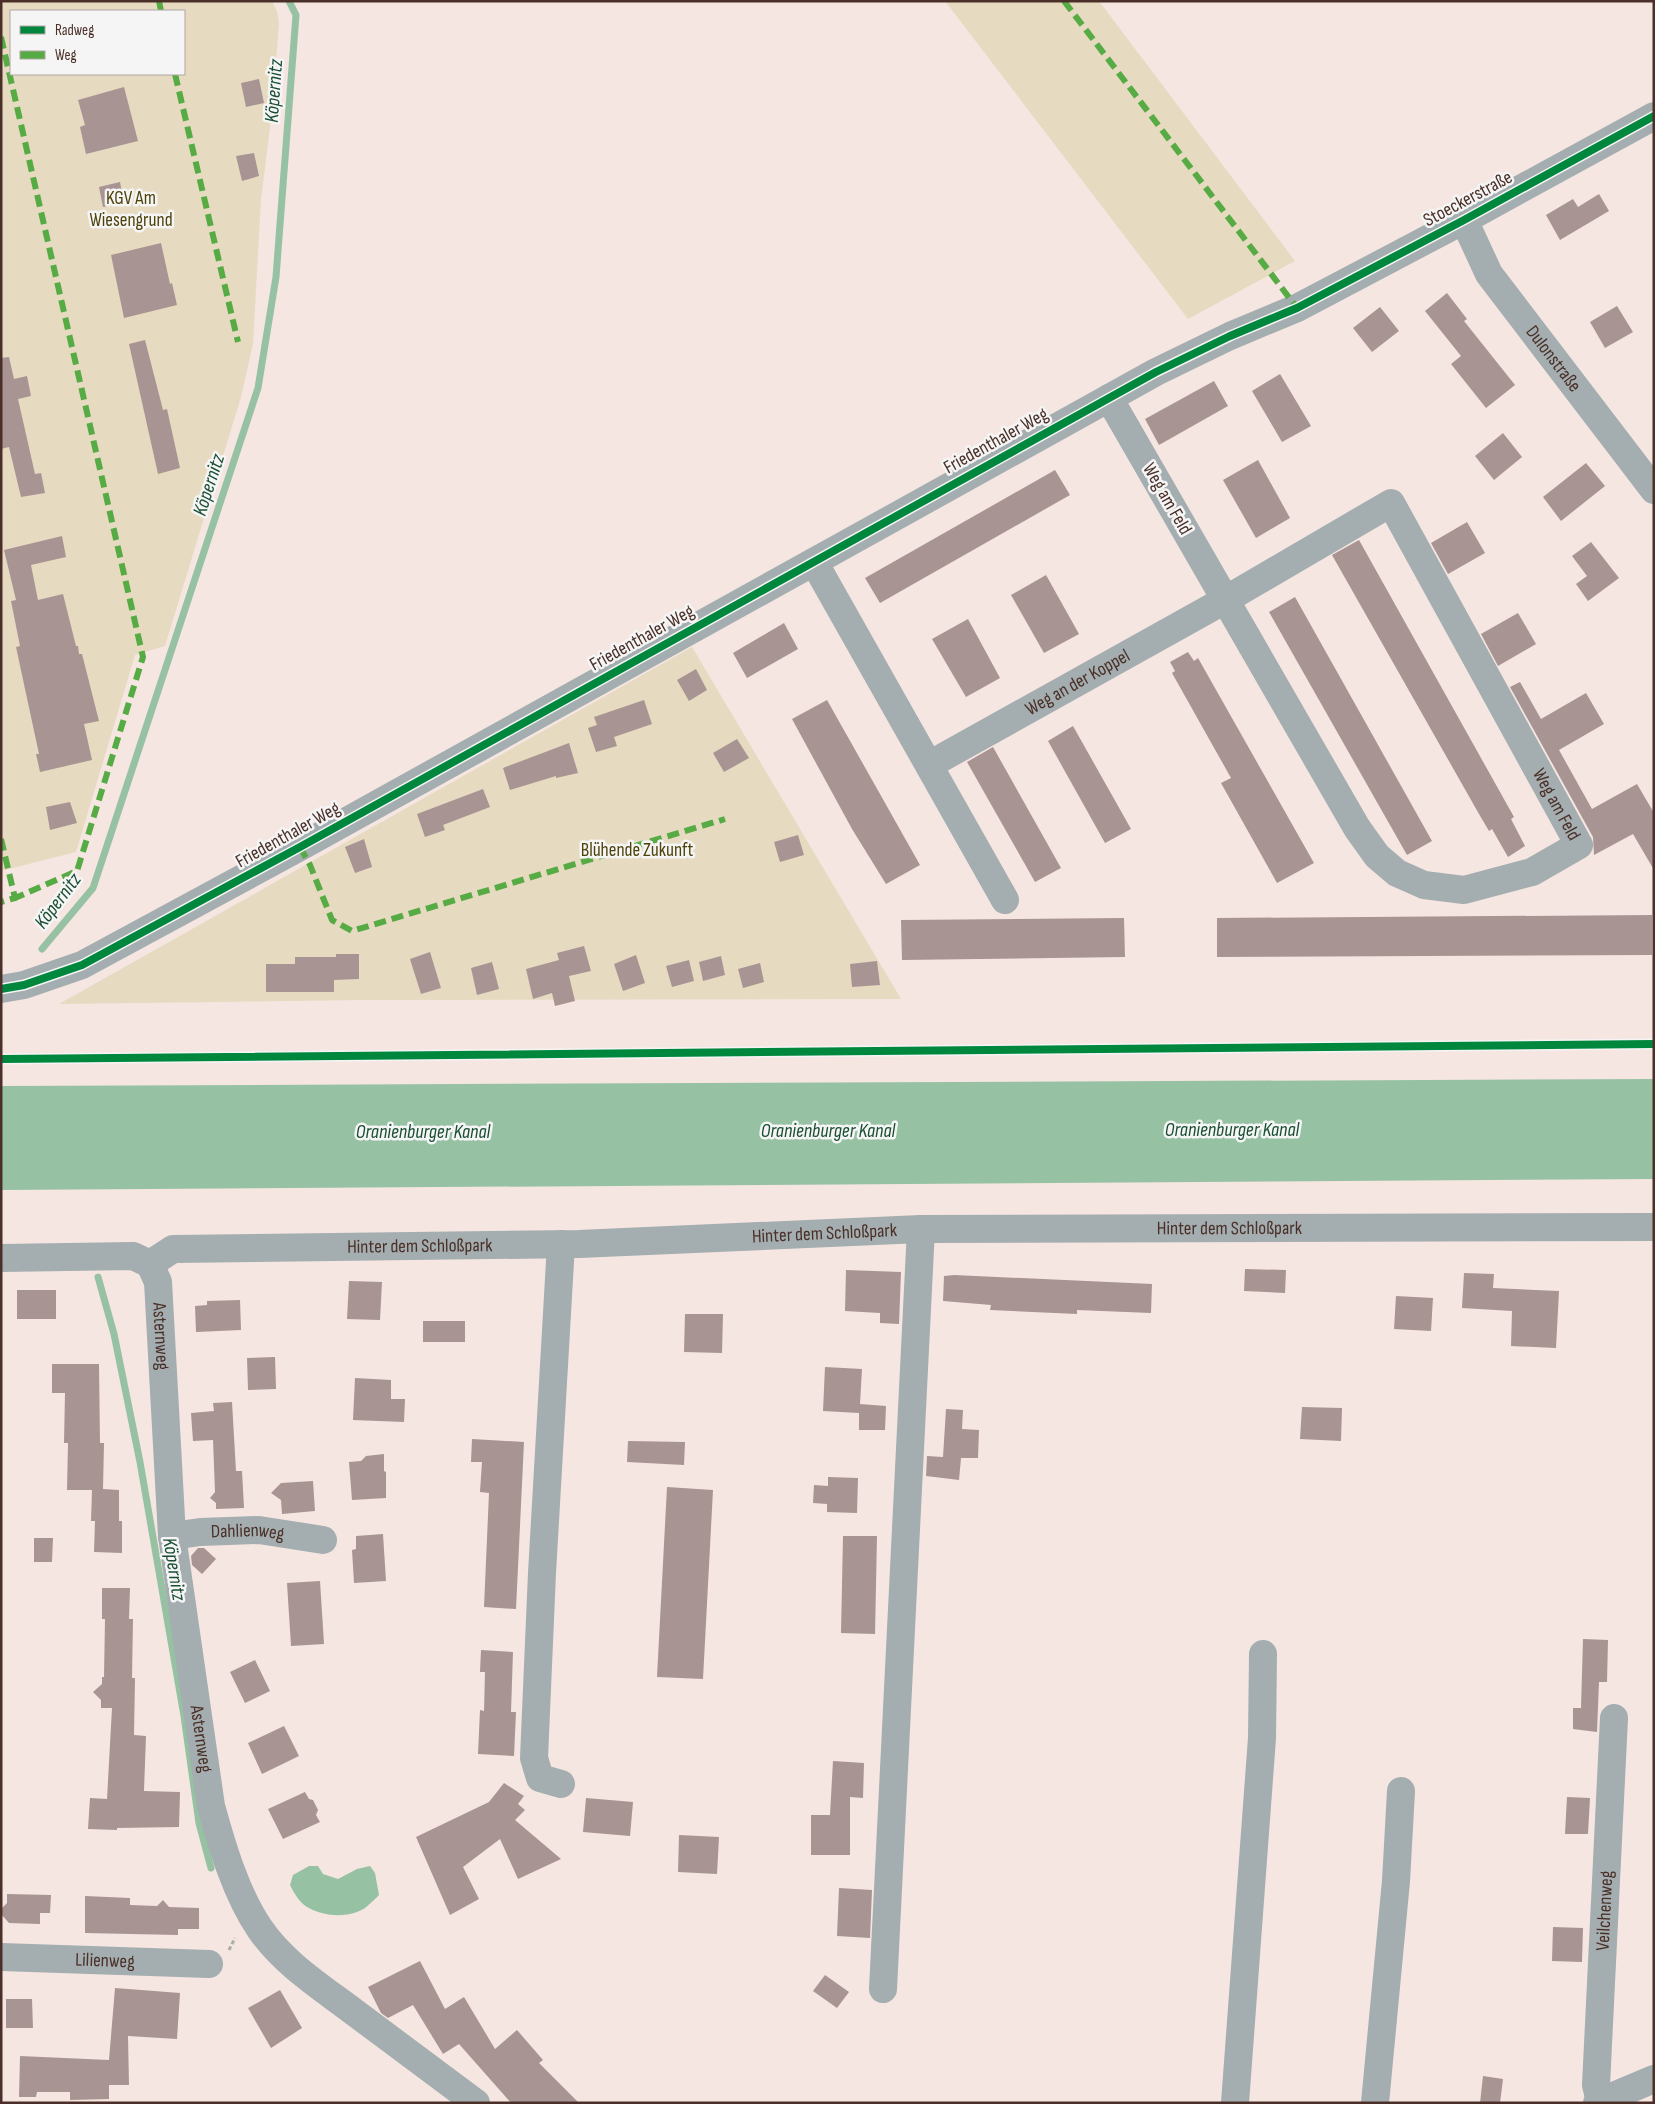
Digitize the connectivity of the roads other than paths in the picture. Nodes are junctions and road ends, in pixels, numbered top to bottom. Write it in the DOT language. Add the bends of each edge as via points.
graph roads {
  1 [pos="1654,116"];
  2 [pos="1464,220"];
  3 [pos="1297,308"];
  4 [pos="1109,398"];
  5 [pos="1654,490"];
  6 [pos="814,562"];
  7 [pos="1225,600"];
  8 [pos="929,765"];
  9 [pos="1005,900"];
  10 [pos="1,989"];
  11 [pos="1654,1227"];
  12 [pos="921,1229"];
  13 [pos="561,1244"];
  14 [pos="1,1258"];
  15 [pos="150,1264"];
  16 [pos="172,1536"];
  17 [pos="323,1540"];
  18 [pos="1263,1654"];
  19 [pos="1614,1718"];
  20 [pos="561,1784"];
  21 [pos="1401,1791"];
  22 [pos="1,1957"];
  23 [pos="209,1964"];
  24 [pos="883,1988"];
  25 [pos="1654,2079"];
  26 [pos="1599,2102"];
  27 [pos="476,2103"];
  28 [pos="1235,2103"];
  29 [pos="1375,2103"];
  1 -- 2 [label="street, Stoeckerstraße"];
  2 -- 3 [label="street, Stoeckerstraße"];
  2 -- 5 [label="street, Dulonstraße" via="1489,274"];
  3 -- 4 [label="street, Friedenthaler Weg" via="1212,344"];
  4 -- 6 [label="street, Friedenthaler Weg"];
  4 -- 7 [label="street, Weg am Feld"];
  6 -- 8 [label="street"];
  6 -- 10 [label="street, Friedenthaler Weg" via="82,965 24,985"];
  7 -- 7 [label="street, Weg am Feld" via="1391,503 1580,845 1532,872 1464,890 1424,885 1397,873 1377,856 1357,828"];
  7 -- 8 [label="street, Weg an der Koppel"];
  8 -- 9 [label="street"];
  11 -- 12 [label="street, Hinter dem Schloßpark"];
  12 -- 13 [label="street, Hinter dem Schloßpark"];
  12 -- 24 [label="street"];
  13 -- 15 [label="street, Hinter dem Schloßpark" via="173,1249"];
  13 -- 20 [label="street" via="534,1758 540,1778"];
  14 -- 15 [label="street" via="133,1256"];
  15 -- 16 [label="street, Asternweg" via="158,1282"];
  16 -- 17 [label="street, Dahlienweg" via="259,1530"];
  16 -- 27 [label="street, Asternweg" via="211,1806 221,1843 246,1906 260,1930 305,1975"];
  18 -- 28 [label="street" via="1262,1738"];
  19 -- 26 [label="street, Veilchenweg" via="1596,2085"];
  21 -- 29 [label="street"];
  22 -- 23 [label="street, Lilienweg"];
  25 -- 26 [label="street, Veilchenweg"];
}
